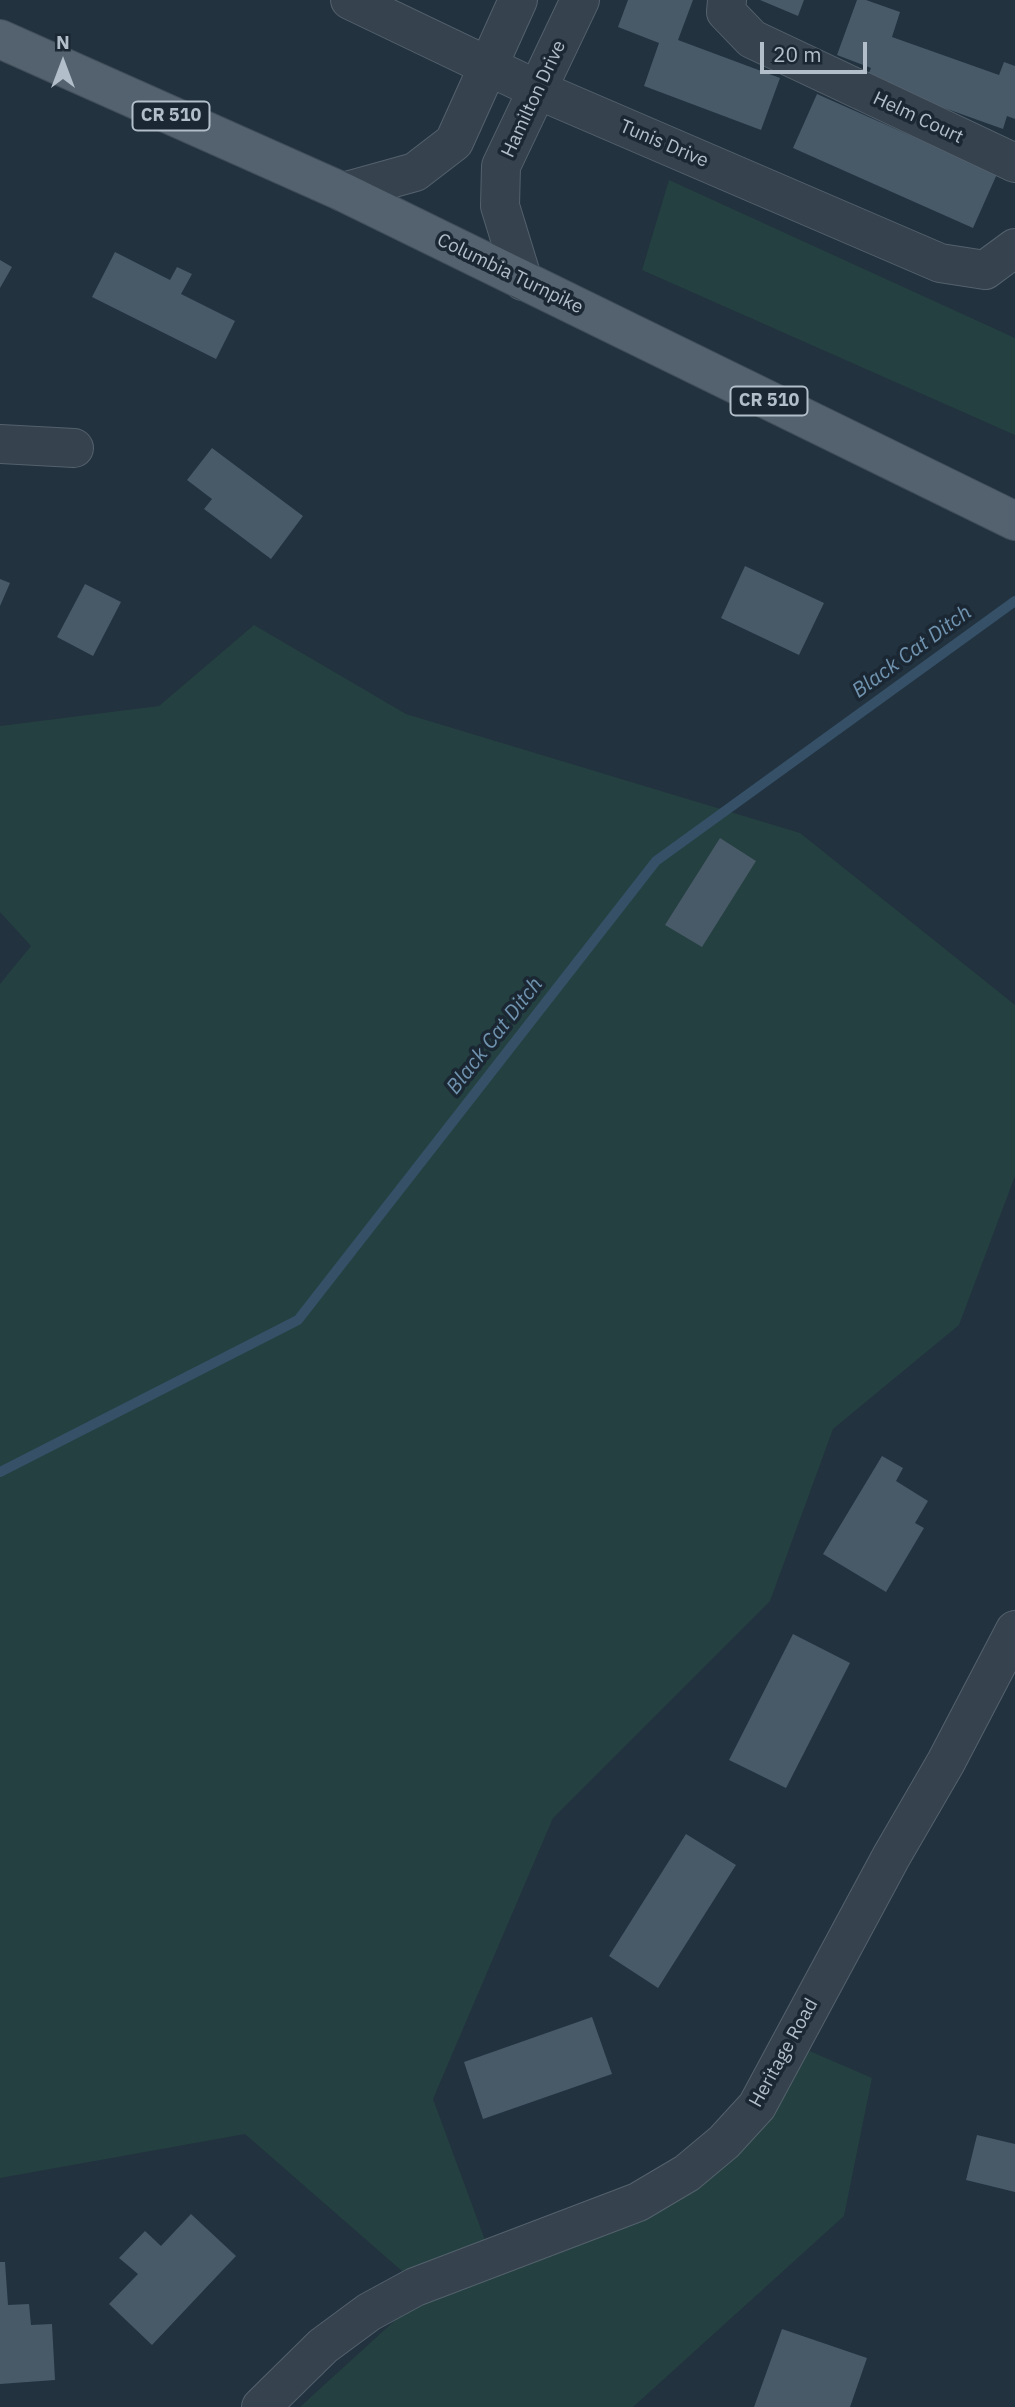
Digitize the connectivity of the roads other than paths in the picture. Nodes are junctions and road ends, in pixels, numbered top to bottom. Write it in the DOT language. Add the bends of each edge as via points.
graph roads {
  1 [pos="350,0"];
  2 [pos="518,0"];
  3 [pos="580,0"];
  4 [pos="727,0"];
  5 [pos="0,39"];
  6 [pos="488,67"];
  7 [pos="538,90"];
  8 [pos="1015,163"];
  9 [pos="343,192"];
  10 [pos="1015,248"];
  11 [pos="523,281"];
  12 [pos="0,444"];
  13 [pos="74,448"];
  14 [pos="1015,521"];
  15 [pos="1015,1630"];
  16 [pos="261,2407"];
  1 -- 6 [label="street, Tunis Drive"];
  2 -- 6 [label="street"];
  3 -- 7 [label="street, Hamilton Drive"];
  4 -- 8 [label="street, Helm Court" via="726,12 752,39"];
  5 -- 9 [label="main road, Columbia Turnpike / CR 510"];
  6 -- 7 [label="street, Tunis Drive"];
  6 -- 9 [label="street" via="454,142 415,172"];
  7 -- 10 [label="street, Tunis Drive" via="940,263 985,270"];
  7 -- 11 [label="street, Hamilton Drive" via="501,166 500,206"];
  9 -- 11 [label="main road, Columbia Turnpike / CR 510"];
  11 -- 14 [label="main road, Columbia Turnpike / CR 510"];
  12 -- 13 [label="street"];
  15 -- 16 [label="street, Heritage Road" via="757,2106 724,2142 687,2173 638,2202 415,2287 369,2312 323,2346"];
}
